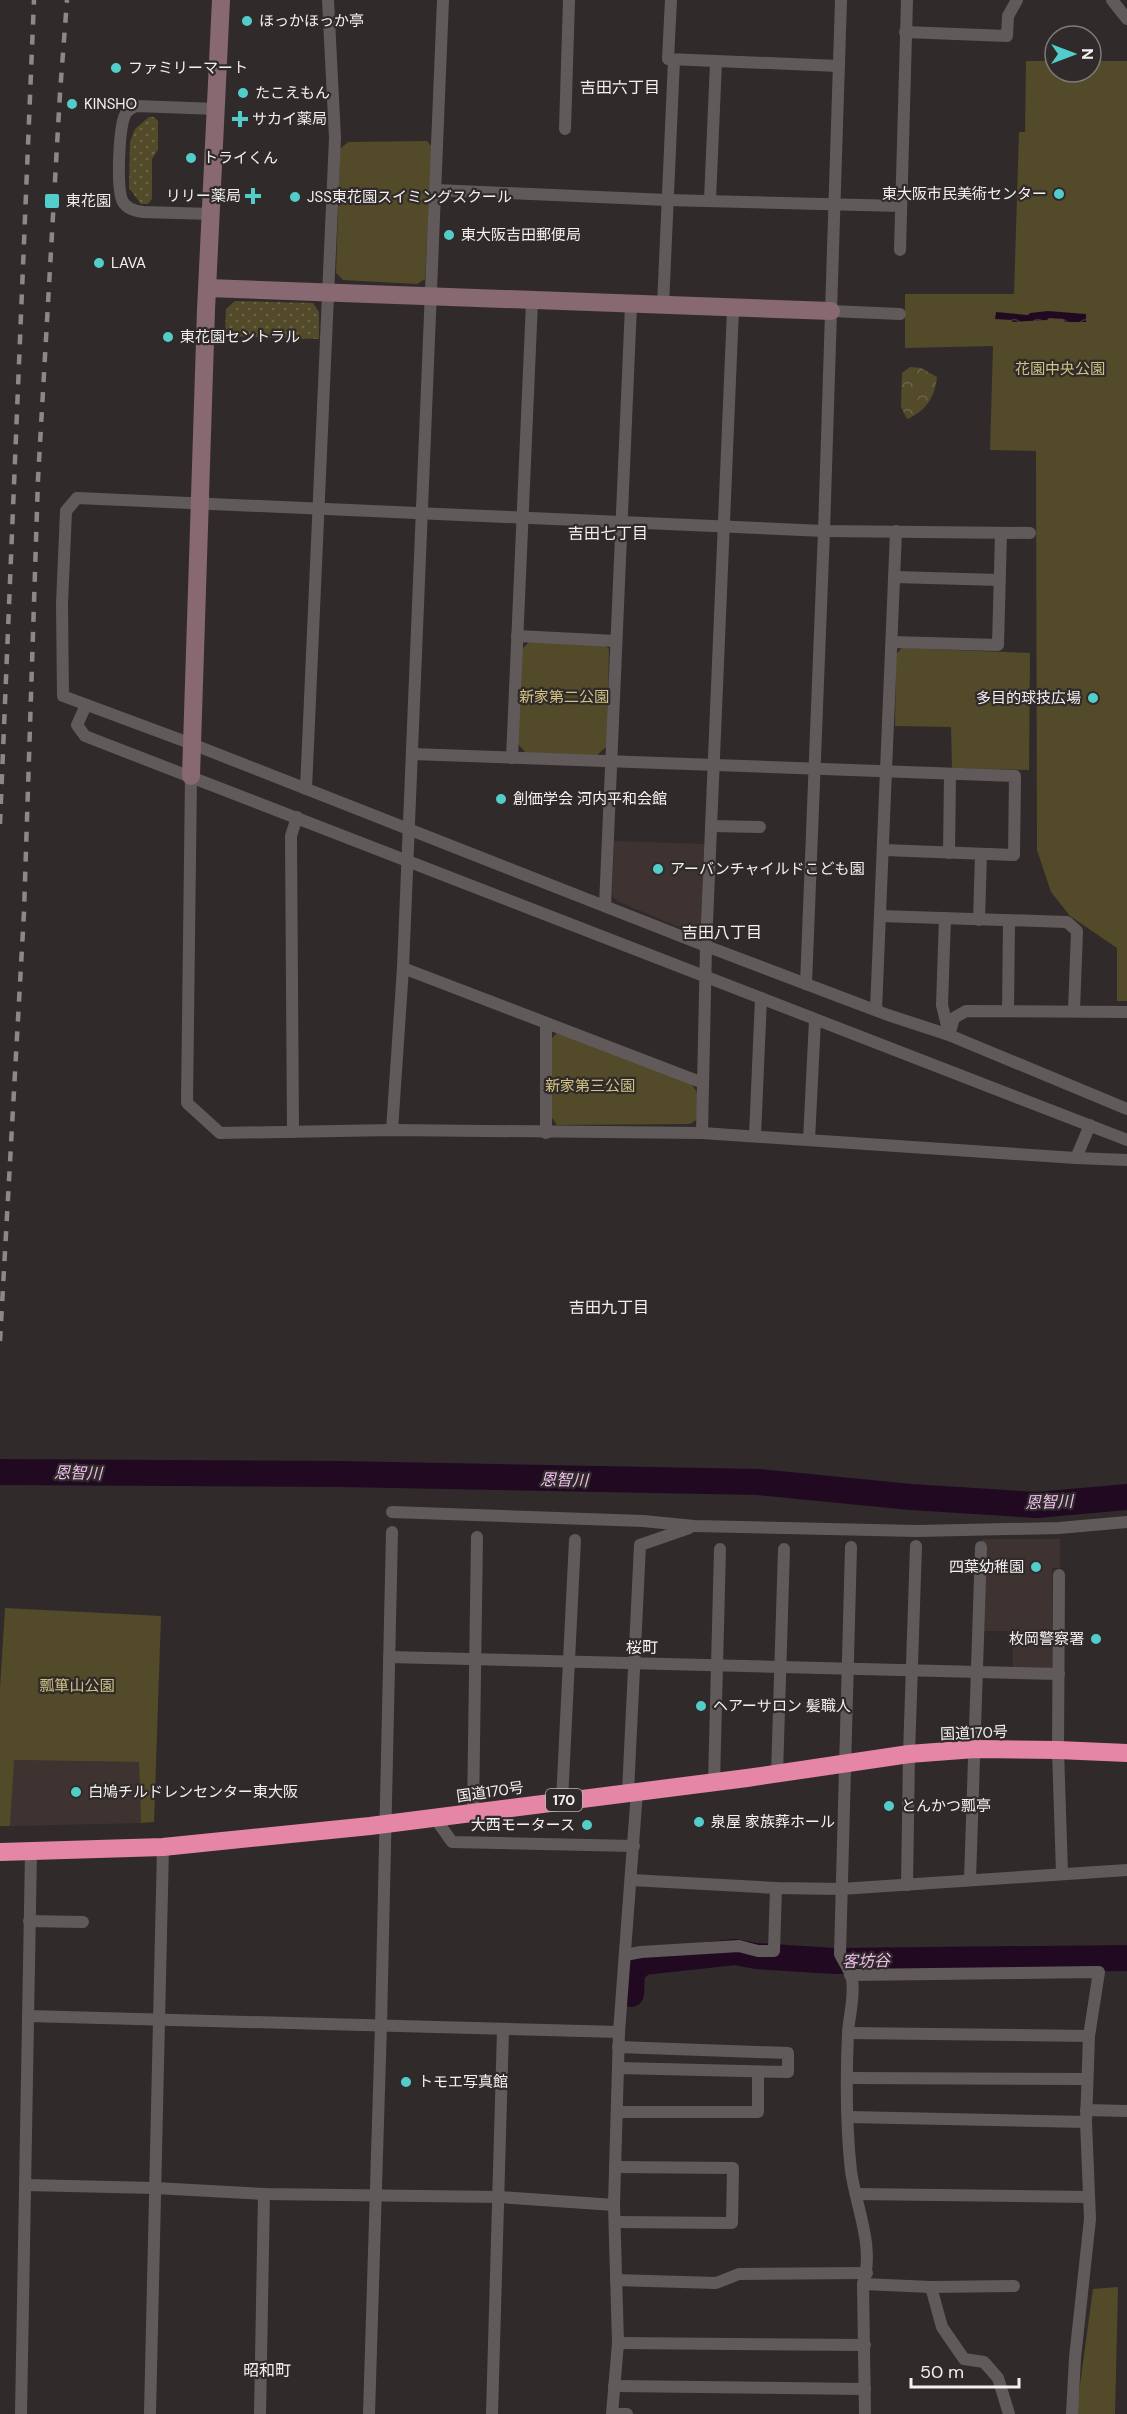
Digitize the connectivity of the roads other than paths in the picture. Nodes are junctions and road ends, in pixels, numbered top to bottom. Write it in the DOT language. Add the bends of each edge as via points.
graph roads {
  1 [pos="221,0"];
  2 [pos="328,0"];
  3 [pos="443,0"];
  4 [pos="569,0"];
  5 [pos="671,0"];
  6 [pos="841,0"];
  7 [pos="907,0"];
  8 [pos="1017,0"];
  9 [pos="1112,0"];
  10 [pos="1127,19"];
  11 [pos="905,32"];
  12 [pos="674,60"];
  13 [pos="716,62"];
  14 [pos="839,66"];
  15 [pos="217,109"];
  16 [pos="565,129"];
  17 [pos="436,190"];
  18 [pos="667,200"];
  19 [pos="710,200"];
  20 [pos="836,204"];
  21 [pos="901,206"];
  22 [pos="212,214"];
  23 [pos="900,250"];
  24 [pos="208,288"];
  25 [pos="327,292"];
  26 [pos="430,297"];
  27 [pos="532,302"];
  28 [pos="631,305"];
  29 [pos="663,306"];
  30 [pos="733,309"];
  31 [pos="831,311"];
  32 [pos="900,314"];
  33 [pos="200,503"];
  34 [pos="318,509"];
  35 [pos="421,514"];
  36 [pos="521,518"];
  37 [pos="622,521"];
  38 [pos="724,526"];
  39 [pos="824,531"];
  40 [pos="896,531"];
  41 [pos="1000,533"];
  42 [pos="1030,533"];
  43 [pos="894,577"];
  44 [pos="999,580"];
  45 [pos="517,636"];
  46 [pos="616,641"];
  47 [pos="891,642"];
  48 [pos="86,705"];
  49 [pos="192,744"];
  50 [pos="412,754"];
  51 [pos="512,758"];
  52 [pos="611,762"];
  53 [pos="713,765"];
  54 [pos="814,770"];
  55 [pos="886,772"];
  56 [pos="950,774"];
  57 [pos="191,776"];
  58 [pos="306,789"];
  59 [pos="297,817"];
  60 [pos="711,826"];
  61 [pos="760,827"];
  62 [pos="409,830"];
  63 [pos="884,850"];
  64 [pos="949,853"];
  65 [pos="981,854"];
  66 [pos="407,860"];
  67 [pos="605,906"];
  68 [pos="880,915"];
  69 [pos="945,918"];
  70 [pos="979,920"];
  71 [pos="1009,921"];
  72 [pos="706,946"];
  73 [pos="403,968"];
  74 [pos="706,976"];
  75 [pos="806,984"];
  76 [pos="761,998"];
  77 [pos="876,1010"];
  78 [pos="1008,1011"];
  79 [pos="1074,1011"];
  80 [pos="1127,1012"];
  81 [pos="815,1020"];
  82 [pos="546,1023"];
  83 [pos="949,1035"];
  84 [pos="703,1083"];
  85 [pos="1127,1109"];
  86 [pos="1090,1125"];
  87 [pos="392,1130"];
  88 [pos="293,1132"];
  89 [pos="546,1133"];
  90 [pos="702,1133"];
  91 [pos="755,1136"];
  92 [pos="809,1140"];
  93 [pos="1127,1140"];
  94 [pos="1076,1158"];
  95 [pos="1127,1160"];
  96 [pos="392,1512"];
  97 [pos="1127,1522"];
  98 [pos="694,1526"];
  99 [pos="392,1532"];
  100 [pos="477,1537"];
  101 [pos="575,1540"];
  102 [pos="916,1546"];
  103 [pos="851,1547"];
  104 [pos="981,1547"];
  105 [pos="720,1549"];
  106 [pos="784,1549"];
  107 [pos="1059,1575"];
  108 [pos="388,1657"];
  109 [pos="476,1660"];
  110 [pos="569,1662"];
  111 [pos="633,1663"];
  112 [pos="717,1664"];
  113 [pos="780,1667"];
  114 [pos="847,1670"];
  115 [pos="912,1670"];
  116 [pos="978,1672"];
  117 [pos="1059,1674"];
  118 [pos="975,1749"];
  119 [pos="1058,1750"];
  120 [pos="1127,1753"];
  121 [pos="909,1754"];
  122 [pos="1127,1760"];
  123 [pos="845,1763"];
  124 [pos="777,1774"];
  125 [pos="714,1782"];
  126 [pos="632,1792"];
  127 [pos="562,1801"];
  128 [pos="473,1812"];
  129 [pos="435,1818"];
  130 [pos="384,1824"];
  131 [pos="634,1846"];
  132 [pos="162,1848"];
  133 [pos="0,1852"];
  134 [pos="31,1852"];
  135 [pos="1127,1870"];
  136 [pos="1062,1874"];
  137 [pos="631,1880"];
  138 [pos="970,1880"];
  139 [pos="907,1885"];
  140 [pos="776,1888"];
  141 [pos="841,1889"];
  142 [pos="29,1920"];
  143 [pos="83,1922"];
  144 [pos="625,1955"];
  145 [pos="850,1975"];
  146 [pos="28,2016"];
  147 [pos="159,2018"];
  148 [pos="381,2025"];
  149 [pos="503,2030"];
  150 [pos="619,2032"];
  151 [pos="848,2033"];
  152 [pos="1089,2036"];
  153 [pos="618,2047"];
  154 [pos="618,2068"];
  155 [pos="758,2072"];
  156 [pos="848,2078"];
  157 [pos="1087,2079"];
  158 [pos="1127,2111"];
  159 [pos="617,2112"];
  160 [pos="1086,2116"];
  161 [pos="848,2117"];
  162 [pos="615,2167"];
  163 [pos="25,2185"];
  164 [pos="155,2188"];
  165 [pos="264,2194"];
  166 [pos="856,2194"];
  167 [pos="376,2196"];
  168 [pos="499,2197"];
  169 [pos="1088,2197"];
  170 [pos="614,2205"];
  171 [pos="615,2222"];
  172 [pos="865,2278"];
  173 [pos="616,2280"];
  174 [pos="1014,2286"];
  175 [pos="931,2287"];
  176 [pos="618,2343"];
  177 [pos="865,2345"];
  178 [pos="614,2386"];
  179 [pos="865,2389"];
  180 [pos="21,2414"];
  181 [pos="150,2414"];
  182 [pos="260,2414"];
  183 [pos="369,2414"];
  184 [pos="492,2414"];
  185 [pos="612,2414"];
  186 [pos="627,2414"];
  187 [pos="865,2414"];
  188 [pos="1009,2414"];
  189 [pos="1072,2414"];
  1 -- 15 [label="street"];
  2 -- 25 [label="street" via="334,138"];
  3 -- 17 [label="street"];
  4 -- 16 [label="street"];
  5 -- 12 [label="street" via="668,59"];
  6 -- 14 [label="street"];
  7 -- 11 [label="street"];
  8 -- 11 [label="street" via="1008,16 1007,36"];
  9 -- 10 [label="street"];
  11 -- 21 [label="street"];
  12 -- 13 [label="street"];
  12 -- 18 [label="street"];
  13 -- 14 [label="street"];
  13 -- 19 [label="street"];
  14 -- 20 [label="street"];
  15 -- 22 [label="street"];
  15 -- 22 [label="street" via="136,106 126,111 121,134 119,191 124,204 143,212"];
  17 -- 18 [label="street"];
  17 -- 26 [label="street"];
  18 -- 19 [label="street"];
  18 -- 29 [label="street"];
  19 -- 20 [label="street"];
  20 -- 21 [label="street"];
  20 -- 31 [label="street"];
  21 -- 23 [label="street"];
  22 -- 24 [label="street"];
  24 -- 25 [label="street"];
  24 -- 33 [label="street"];
  25 -- 26 [label="street"];
  25 -- 34 [label="street"];
  26 -- 27 [label="street"];
  26 -- 35 [label="street"];
  27 -- 28 [label="street"];
  27 -- 36 [label="street"];
  28 -- 29 [label="street"];
  28 -- 37 [label="street"];
  29 -- 30 [label="street"];
  30 -- 31 [label="street"];
  30 -- 38 [label="street"];
  31 -- 32 [label="street"];
  31 -- 39 [label="street"];
  33 -- 34 [label="street"];
  33 -- 48 [label="street" via="77,498 66,511 63,696"];
  33 -- 49 [label="street"];
  34 -- 35 [label="street"];
  34 -- 58 [label="street"];
  35 -- 36 [label="street"];
  35 -- 50 [label="street"];
  36 -- 37 [label="street"];
  36 -- 45 [label="street"];
  37 -- 38 [label="street"];
  37 -- 46 [label="street"];
  38 -- 39 [label="street"];
  38 -- 53 [label="street"];
  39 -- 40 [label="street"];
  39 -- 54 [label="street"];
  40 -- 41 [label="street"];
  40 -- 43 [label="street"];
  41 -- 42 [label="street"];
  41 -- 44 [label="street"];
  43 -- 44 [label="street"];
  43 -- 47 [label="street"];
  44 -- 47 [label="street" via="998,645"];
  45 -- 46 [label="street"];
  45 -- 51 [label="street"];
  46 -- 52 [label="street"];
  47 -- 55 [label="street"];
  48 -- 49 [label="street"];
  48 -- 57 [label="street" via="77,725 85,736"];
  49 -- 57 [label="street"];
  49 -- 58 [label="street"];
  50 -- 51 [label="street"];
  50 -- 62 [label="street"];
  51 -- 52 [label="street"];
  52 -- 53 [label="street"];
  52 -- 67 [label="street"];
  53 -- 54 [label="street"];
  53 -- 60 [label="street"];
  54 -- 55 [label="street"];
  54 -- 75 [label="street"];
  55 -- 56 [label="street"];
  55 -- 63 [label="street"];
  56 -- 64 [label="street"];
  56 -- 65 [label="street" via="1016,776 1014,855"];
  57 -- 59 [label="street"];
  57 -- 88 [label="street" via="187,1103 220,1133"];
  58 -- 62 [label="street"];
  59 -- 66 [label="street"];
  59 -- 88 [label="street" via="291,836"];
  60 -- 61 [label="street"];
  60 -- 72 [label="street"];
  62 -- 66 [label="street"];
  62 -- 67 [label="street"];
  63 -- 64 [label="street"];
  63 -- 68 [label="street"];
  64 -- 65 [label="street"];
  65 -- 70 [label="street"];
  66 -- 73 [label="street"];
  66 -- 74 [label="street"];
  67 -- 72 [label="street"];
  68 -- 69 [label="street"];
  68 -- 77 [label="street"];
  69 -- 70 [label="street"];
  69 -- 83 [label="street" via="942,1005"];
  70 -- 71 [label="street"];
  71 -- 78 [label="street"];
  71 -- 79 [label="street" via="1067,922 1077,931"];
  72 -- 74 [label="street"];
  72 -- 75 [label="street"];
  73 -- 82 [label="street"];
  73 -- 87 [label="street"];
  74 -- 76 [label="street"];
  74 -- 84 [label="street"];
  75 -- 77 [label="street"];
  76 -- 81 [label="street"];
  76 -- 91 [label="street"];
  77 -- 83 [label="street"];
  78 -- 79 [label="street"];
  78 -- 83 [label="street" via="966,1011 954,1018"];
  79 -- 80 [label="street"];
  81 -- 86 [label="street"];
  81 -- 92 [label="street"];
  82 -- 84 [label="street"];
  82 -- 89 [label="street"];
  83 -- 85 [label="street"];
  84 -- 90 [label="street"];
  86 -- 93 [label="street"];
  86 -- 94 [label="street"];
  87 -- 88 [label="street"];
  87 -- 89 [label="street"];
  89 -- 90 [label="street"];
  90 -- 91 [label="street"];
  91 -- 92 [label="street"];
  92 -- 94 [label="street"];
  94 -- 95 [label="street"];
  96 -- 98 [label="street"];
  97 -- 98 [label="street" via="1059,1528 917,1531"];
  98 -- 111 [label="street" via="640,1545"];
  99 -- 108 [label="street"];
  100 -- 109 [label="street"];
  101 -- 110 [label="street"];
  102 -- 115 [label="street"];
  103 -- 114 [label="street"];
  104 -- 116 [label="street"];
  105 -- 112 [label="street"];
  106 -- 113 [label="street"];
  107 -- 117 [label="street"];
  108 -- 109 [label="street"];
  108 -- 130 [label="street"];
  109 -- 110 [label="street"];
  109 -- 128 [label="street"];
  110 -- 111 [label="street"];
  110 -- 127 [label="street"];
  111 -- 112 [label="street"];
  111 -- 126 [label="street"];
  112 -- 113 [label="street"];
  112 -- 125 [label="street"];
  113 -- 114 [label="street"];
  113 -- 124 [label="street"];
  114 -- 115 [label="street"];
  114 -- 123 [label="street"];
  115 -- 116 [label="street"];
  115 -- 121 [label="street"];
  116 -- 117 [label="street"];
  116 -- 118 [label="street"];
  117 -- 119 [label="street"];
  118 -- 119 [label="highway, 国道170号 / 170"];
  118 -- 121 [label="highway, 国道170号 / 170"];
  118 -- 138 [label="street"];
  119 -- 120 [label="highway, 国道170号 / 170"];
  119 -- 136 [label="street"];
  120 -- 122 [label="street"];
  121 -- 123 [label="highway, 国道170号 / 170"];
  121 -- 139 [label="street"];
  123 -- 124 [label="highway, 国道170号 / 170"];
  123 -- 141 [label="street"];
  124 -- 125 [label="highway, 国道170号 / 170"];
  125 -- 126 [label="highway, 国道170号 / 170"];
  126 -- 127 [label="highway, 国道170号 / 170"];
  126 -- 131 [label="street"];
  127 -- 128 [label="highway, 国道170号 / 170"];
  128 -- 129 [label="highway, 国道170号 / 170"];
  129 -- 130 [label="highway, 国道170号 / 170"];
  129 -- 131 [label="street" via="452,1842"];
  130 -- 132 [label="highway, 国道170号 / 170"];
  130 -- 148 [label="street"];
  131 -- 137 [label="street"];
  132 -- 134 [label="highway, 国道170号 / 170"];
  132 -- 147 [label="street"];
  133 -- 134 [label="highway, 国道170号 / 170"];
  134 -- 142 [label="street"];
  135 -- 136 [label="street"];
  136 -- 138 [label="street"];
  137 -- 140 [label="street"];
  137 -- 144 [label="street"];
  138 -- 139 [label="street"];
  139 -- 141 [label="street"];
  140 -- 141 [label="street"];
  140 -- 144 [label="street" via="774,1951 738,1946"];
  141 -- 145 [label="street" via="840,1954"];
  142 -- 143 [label="street"];
  142 -- 146 [label="street"];
  144 -- 150 [label="street"];
  145 -- 151 [label="street"];
  145 -- 152 [label="street" via="1099,1972"];
  146 -- 147 [label="street"];
  146 -- 163 [label="street"];
  147 -- 148 [label="street"];
  147 -- 164 [label="street"];
  148 -- 149 [label="street"];
  148 -- 167 [label="street"];
  149 -- 150 [label="street"];
  149 -- 168 [label="street"];
  150 -- 153 [label="street"];
  151 -- 152 [label="street"];
  151 -- 156 [label="street"];
  152 -- 157 [label="street"];
  153 -- 154 [label="street"];
  153 -- 155 [label="street" via="788,2053 788,2072"];
  154 -- 155 [label="street"];
  154 -- 159 [label="street"];
  155 -- 159 [label="street" via="758,2112"];
  156 -- 157 [label="street"];
  156 -- 161 [label="street"];
  157 -- 160 [label="street"];
  158 -- 160 [label="street"];
  159 -- 162 [label="street"];
  160 -- 161 [label="street"];
  160 -- 169 [label="street"];
  161 -- 166 [label="street"];
  162 -- 170 [label="street"];
  162 -- 171 [label="street" via="732,2168 732,2223"];
  163 -- 164 [label="street"];
  163 -- 180 [label="street"];
  164 -- 165 [label="street"];
  164 -- 181 [label="street"];
  165 -- 167 [label="street"];
  165 -- 182 [label="street"];
  166 -- 169 [label="street"];
  166 -- 172 [label="street" via="865,2236"];
  167 -- 168 [label="street"];
  167 -- 183 [label="street"];
  168 -- 170 [label="street"];
  168 -- 184 [label="street"];
  169 -- 189 [label="street" via="1090,2219"];
  170 -- 171 [label="street"];
  171 -- 173 [label="street"];
  172 -- 173 [label="street" via="739,2274 716,2283"];
  172 -- 175 [label="street"];
  172 -- 177 [label="street"];
  173 -- 176 [label="street"];
  174 -- 175 [label="street"];
  175 -- 188 [label="street" via="942,2327 964,2359 984,2362 998,2378"];
  176 -- 177 [label="street"];
  176 -- 178 [label="street"];
  177 -- 179 [label="street"];
  178 -- 179 [label="street"];
  178 -- 185 [label="street"];
  179 -- 187 [label="street"];
  185 -- 186 [label="street"];
}
